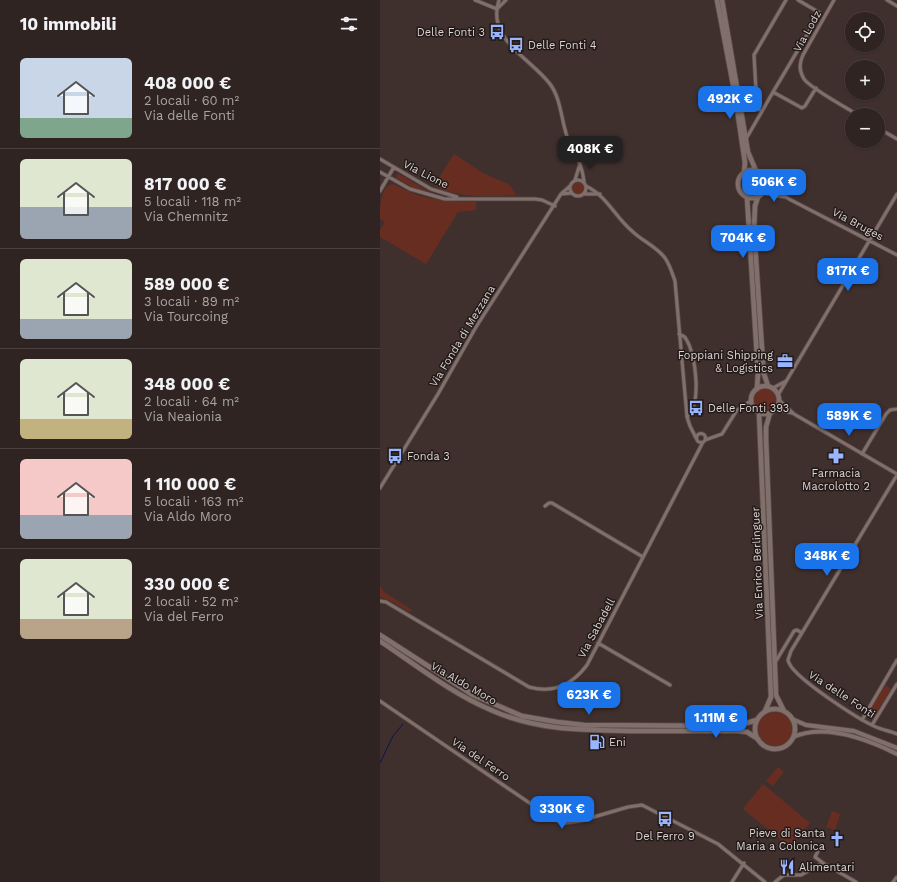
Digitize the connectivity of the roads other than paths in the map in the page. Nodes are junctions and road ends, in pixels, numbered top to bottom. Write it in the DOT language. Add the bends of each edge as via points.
graph roads {
  1 [pos="475,0"];
  2 [pos="499,0"];
  3 [pos="506,0"];
  4 [pos="717,0"];
  5 [pos="722,0"];
  6 [pos="786,0"];
  7 [pos="798,0"];
  8 [pos="834,0"];
  9 [pos="887,0"];
  10 [pos="897,6"];
  11 [pos="497,9"];
  12 [pos="816,88"];
  13 [pos="773,92"];
  14 [pos="847,108"];
  15 [pos="762,111"];
  16 [pos="885,132"];
  17 [pos="746,139"];
  18 [pos="897,139"];
  19 [pos="380,159"];
  20 [pos="581,162"];
  21 [pos="394,167"];
  22 [pos="756,171"];
  23 [pos="380,172"];
  24 [pos="744,173"];
  25 [pos="388,177"];
  26 [pos="575,180"];
  27 [pos="584,181"];
  28 [pos="766,183"];
  29 [pos="570,186"];
  30 [pos="586,186"];
  31 [pos="380,191"];
  32 [pos="572,193"];
  33 [pos="763,193"];
  34 [pos="562,194"];
  35 [pos="584,194"];
  36 [pos="600,194"];
  37 [pos="897,194"];
  38 [pos="747,197"];
  39 [pos="758,197"];
  40 [pos="465,199"];
  41 [pos="789,199"];
  42 [pos="555,206"];
  43 [pos="870,241"];
  44 [pos="897,255"];
  45 [pos="679,334"];
  46 [pos="786,381"];
  47 [pos="770,387"];
  48 [pos="757,389"];
  49 [pos="778,394"];
  50 [pos="752,400"];
  51 [pos="779,400"];
  52 [pos="753,406"];
  53 [pos="742,407"];
  54 [pos="776,409"];
  55 [pos="897,409"];
  56 [pos="759,412"];
  57 [pos="770,413"];
  58 [pos="794,414"];
  59 [pos="688,417"];
  60 [pos="698,438"];
  61 [pos="704,439"];
  62 [pos="698,450"];
  63 [pos="862,454"];
  64 [pos="897,474"];
  65 [pos="380,488"];
  66 [pos="545,506"];
  67 [pos="643,557"];
  68 [pos="380,601"];
  69 [pos="802,633"];
  70 [pos="380,635"];
  71 [pos="380,641"];
  72 [pos="598,643"];
  73 [pos="897,660"];
  74 [pos="775,663"];
  75 [pos="670,685"];
  76 [pos="897,685"];
  77 [pos="380,701"];
  78 [pos="765,711"];
  79 [pos="784,711"];
  80 [pos="792,719"];
  81 [pos="757,720"];
  82 [pos="862,720"];
  83 [pos="872,725"];
  84 [pos="897,734"];
  85 [pos="793,737"];
  86 [pos="758,739"];
  87 [pos="897,748"];
  88 [pos="897,754"];
  89 [pos="820,845"];
  90 [pos="744,863"];
  91 [pos="823,863"];
  92 [pos="897,877"];
  93 [pos="732,882"];
  94 [pos="765,882"];
  95 [pos="775,882"];
  96 [pos="856,882"];
  97 [pos="894,882"];
  1 -- 11 [label="street"];
  2 -- 11 [label="street"];
  3 -- 11 [label="street"];
  4 -- 24 [label="main road" via="735,95 745,163"];
  5 -- 17 [label="main road"];
  6 -- 15 [label="street" via="754,55 757,108"];
  7 -- 13 [label="street" via="820,13"];
  8 -- 12 [label="street, Via Lodz" via="800,62 800,71 804,79"];
  9 -- 10 [label="street"];
  11 -- 20 [label="street" via="500,33 550,84 569,142"];
  12 -- 13 [label="street" via="802,108"];
  12 -- 14 [label="street, Via Lodz"];
  13 -- 15 [label="street"];
  15 -- 17 [label="street"];
  16 -- 18 [label="street"];
  17 -- 22 [label="main road"];
  19 -- 21 [label="street, Via Lione"];
  20 -- 26 [label="street"];
  20 -- 27 [label="street"];
  21 -- 25 [label="street"];
  21 -- 40 [label="street, Via Lione" via="431,189"];
  22 -- 24 [label="main road"];
  22 -- 28 [label="main road" via="762,175"];
  23 -- 25 [label="street, Via Lione"];
  24 -- 38 [label="main road" via="738,185"];
  25 -- 31 [label="street"];
  25 -- 40 [label="street, Via Lione" via="428,195"];
  26 -- 27 [label="street"];
  26 -- 29 [label="street"];
  27 -- 30 [label="street"];
  28 -- 33 [label="main road"];
  28 -- 41 [label="street, Via Bruges"];
  29 -- 32 [label="street"];
  29 -- 34 [label="street, Via Fonda di Mezzana"];
  30 -- 35 [label="street"];
  30 -- 36 [label="street"];
  32 -- 34 [label="street"];
  32 -- 35 [label="street" via="578,196"];
  33 -- 39 [label="main road"];
  33 -- 41 [label="street, Via Bruges"];
  34 -- 42 [label="street, Via Fonda di Mezzana"];
  35 -- 36 [label="street"];
  36 -- 45 [label="street" via="624,224 656,249 671,268"];
  37 -- 43 [label="street"];
  38 -- 39 [label="main road"];
  38 -- 48 [label="main road"];
  39 -- 47 [label="main road" via="754,229 762,364"];
  40 -- 42 [label="street, Via Lione" via="535,199"];
  41 -- 43 [label="street, Via Bruges"];
  42 -- 65 [label="street, Via Fonda di Mezzana" via="476,327"];
  43 -- 44 [label="street, Via Bruges"];
  43 -- 46 [label="street"];
  45 -- 59 [label="street"];
  45 -- 59 [label="street" via="686,337 693,354 696,378 695,406"];
  46 -- 47 [label="street"];
  46 -- 49 [label="street"];
  47 -- 48 [label="main road" via="762,386"];
  47 -- 49 [label="main road"];
  48 -- 50 [label="main road"];
  49 -- 51 [label="main road"];
  50 -- 52 [label="main road"];
  50 -- 53 [label="street"];
  51 -- 54 [label="main road"];
  51 -- 58 [label="street"];
  52 -- 53 [label="street"];
  52 -- 56 [label="main road"];
  53 -- 61 [label="street" via="736,411 725,432"];
  54 -- 57 [label="main road"];
  54 -- 58 [label="street"];
  55 -- 63 [label="street" via="886,414"];
  56 -- 57 [label="main road"];
  56 -- 78 [label="main road, Via Enrico Berlinguer" via="771,697"];
  57 -- 74 [label="main road, Via Enrico Berlinguer" via="766,438"];
  58 -- 63 [label="street"];
  59 -- 60 [label="street"];
  60 -- 61 [label="street"];
  60 -- 61 [label="street"];
  60 -- 62 [label="street"];
  61 -- 62 [label="street, Via Sabadell"];
  62 -- 67 [label="street, Via Sabadell"];
  63 -- 64 [label="street"];
  64 -- 69 [label="street, Via delle Fonti"];
  66 -- 67 [label="street" via="552,503"];
  67 -- 72 [label="street, Via Sabadell"];
  68 -- 72 [label="street, Via Sabadell" via="386,602 510,677 539,690 560,688 578,676"];
  69 -- 74 [label="street" via="794,630"];
  69 -- 82 [label="street, Via delle Fonti" via="788,656 790,666 800,677"];
  70 -- 81 [label="main road, Via Aldo Moro" via="473,695 522,716 584,725 736,726"];
  71 -- 86 [label="main road, Via Aldo Moro" via="470,700 522,721 556,728 584,730 737,731 747,732"];
  72 -- 75 [label="street"];
  73 -- 82 [label="street"];
  74 -- 79 [label="main road, Via Enrico Berlinguer" via="776,695"];
  76 -- 83 [label="street"];
  77 -- 90 [label="street, Via del Ferro" via="553,819 565,823 580,822 642,804 718,844"];
  78 -- 79 [label="main road"];
  78 -- 81 [label="main road"];
  79 -- 80 [label="main road"];
  80 -- 85 [label="main road" via="795,729"];
  80 -- 87 [label="street" via="806,726 854,731"];
  81 -- 86 [label="main road" via="755,730"];
  82 -- 83 [label="street, Via delle Fonti"];
  83 -- 84 [label="street, Via delle Fonti"];
  85 -- 86 [label="main road" via="786,745 776,748 766,746"];
  85 -- 88 [label="street" via="810,732 844,735"];
  89 -- 91 [label="street" via="815,858"];
  90 -- 93 [label="street"];
  90 -- 94 [label="street, Via del Ferro"];
  91 -- 95 [label="street" via="801,875 784,875"];
  91 -- 96 [label="street"];
  92 -- 97 [label="street"];
}
